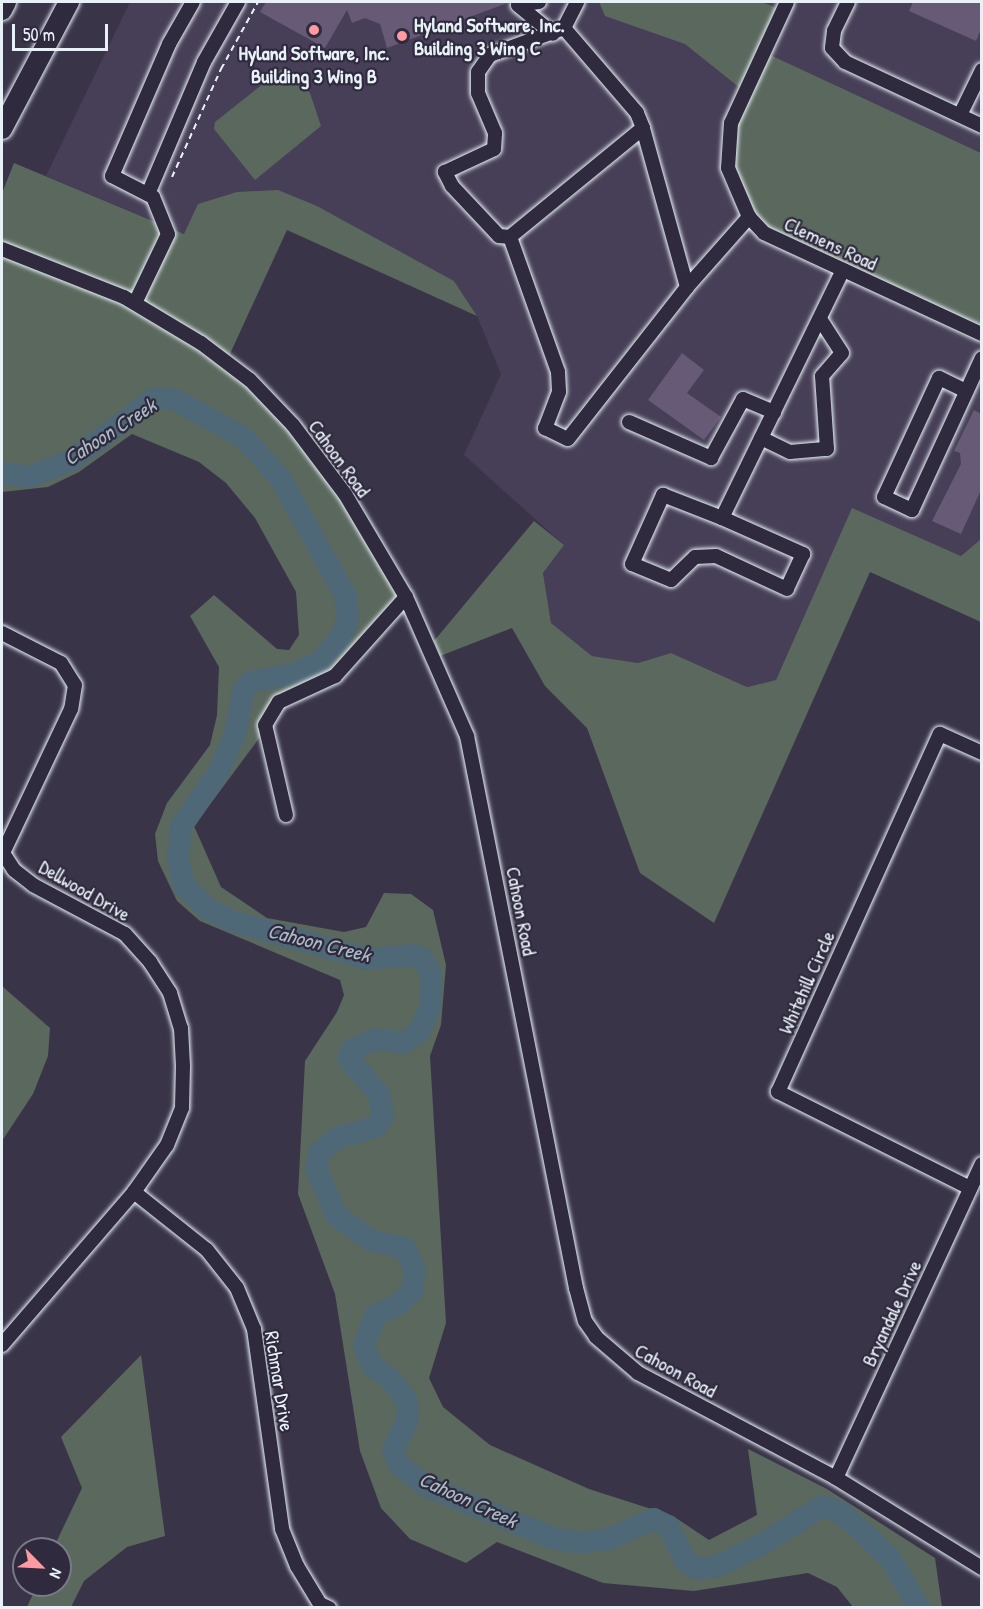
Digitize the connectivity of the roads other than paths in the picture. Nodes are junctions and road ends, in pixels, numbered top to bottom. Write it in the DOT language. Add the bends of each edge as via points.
graph roads {
  1 [pos="6,2"];
  2 [pos="69,2"];
  3 [pos="193,2"];
  4 [pos="238,2"];
  5 [pos="539,2"];
  6 [pos="577,2"];
  7 [pos="787,2"];
  8 [pos="848,2"];
  9 [pos="2,10"];
  10 [pos="558,31"];
  11 [pos="981,70"];
  12 [pos="960,115"];
  13 [pos="981,126"];
  14 [pos="643,128"];
  15 [pos="2,129"];
  16 [pos="147,194"];
  17 [pos="749,217"];
  18 [pos="510,237"];
  19 [pos="2,249"];
  20 [pos="843,270"];
  21 [pos="687,287"];
  22 [pos="135,303"];
  23 [pos="820,319"];
  24 [pos="981,334"];
  25 [pos="981,358"];
  26 [pos="966,391"];
  27 [pos="774,412"];
  28 [pos="629,422"];
  29 [pos="761,438"];
  30 [pos="722,518"];
  31 [pos="406,597"];
  32 [pos="2,633"];
  33 [pos="981,753"];
  34 [pos="286,815"];
  35 [pos="981,1164"];
  36 [pos="970,1188"];
  37 [pos="134,1192"];
  38 [pos="2,1345"];
  39 [pos="836,1479"];
  40 [pos="981,1568"];
  41 [pos="322,1606"];
  1 -- 9 [label="highway"];
  2 -- 15 [label="highway"];
  3 -- 16 [label="street" via="169,44 112,176"];
  4 -- 16 [label="street" via="204,62"];
  5 -- 10 [label="street" via="518,5"];
  6 -- 10 [label="street"];
  7 -- 17 [label="street, Clemens Road" via="731,123 728,168"];
  8 -- 12 [label="street" via="834,31 832,48 845,62"];
  10 -- 14 [label="street" via="637,113"];
  10 -- 18 [label="street" via="498,51 483,64 476,83 495,133 494,149 445,172 492,231"];
  11 -- 12 [label="street"];
  12 -- 13 [label="street"];
  14 -- 18 [label="street"];
  14 -- 21 [label="street"];
  16 -- 22 [label="street" via="162,210 168,234"];
  17 -- 20 [label="street, Clemens Road" via="764,233"];
  17 -- 21 [label="street"];
  18 -- 21 [label="street" via="558,372 559,392 545,428 562,439 574,435"];
  19 -- 22 [label="street, Cahoon Road" via="77,276"];
  20 -- 23 [label="street"];
  20 -- 24 [label="street, Clemens Road"];
  22 -- 31 [label="street, Cahoon Road" via="242,374 293,425 345,494"];
  23 -- 27 [label="street"];
  23 -- 29 [label="street" via="842,353 822,376 826,449 790,452"];
  25 -- 26 [label="street"];
  26 -- 26 [label="street" via="912,510 884,497 939,378"];
  27 -- 28 [label="street" via="743,399 711,458"];
  27 -- 29 [label="street"];
  29 -- 30 [label="street"];
  30 -- 30 [label="street" via="663,495 632,564 671,580 695,557 716,556 787,589 803,554"];
  31 -- 34 [label="street" via="335,676 279,702 265,725"];
  31 -- 39 [label="street, Cahoon Road" via="467,736 585,1321 615,1358 638,1373"];
  32 -- 37 [label="street, Dellwood Drive" via="61,663 75,685 71,709 3,852 14,870 33,885 125,934 170,993 181,1028 182,1108 166,1145"];
  33 -- 36 [label="street, Whitehill Circle" via="940,734 778,1092"];
  35 -- 36 [label="street, Bryandale Drive"];
  36 -- 39 [label="street, Bryandale Drive"];
  37 -- 38 [label="street, Dellwood Drive"];
  37 -- 41 [label="street, Richmar Drive" via="207,1250 237,1288 254,1329 282,1529 297,1566"];
  39 -- 40 [label="street, Cahoon Road"];
}
